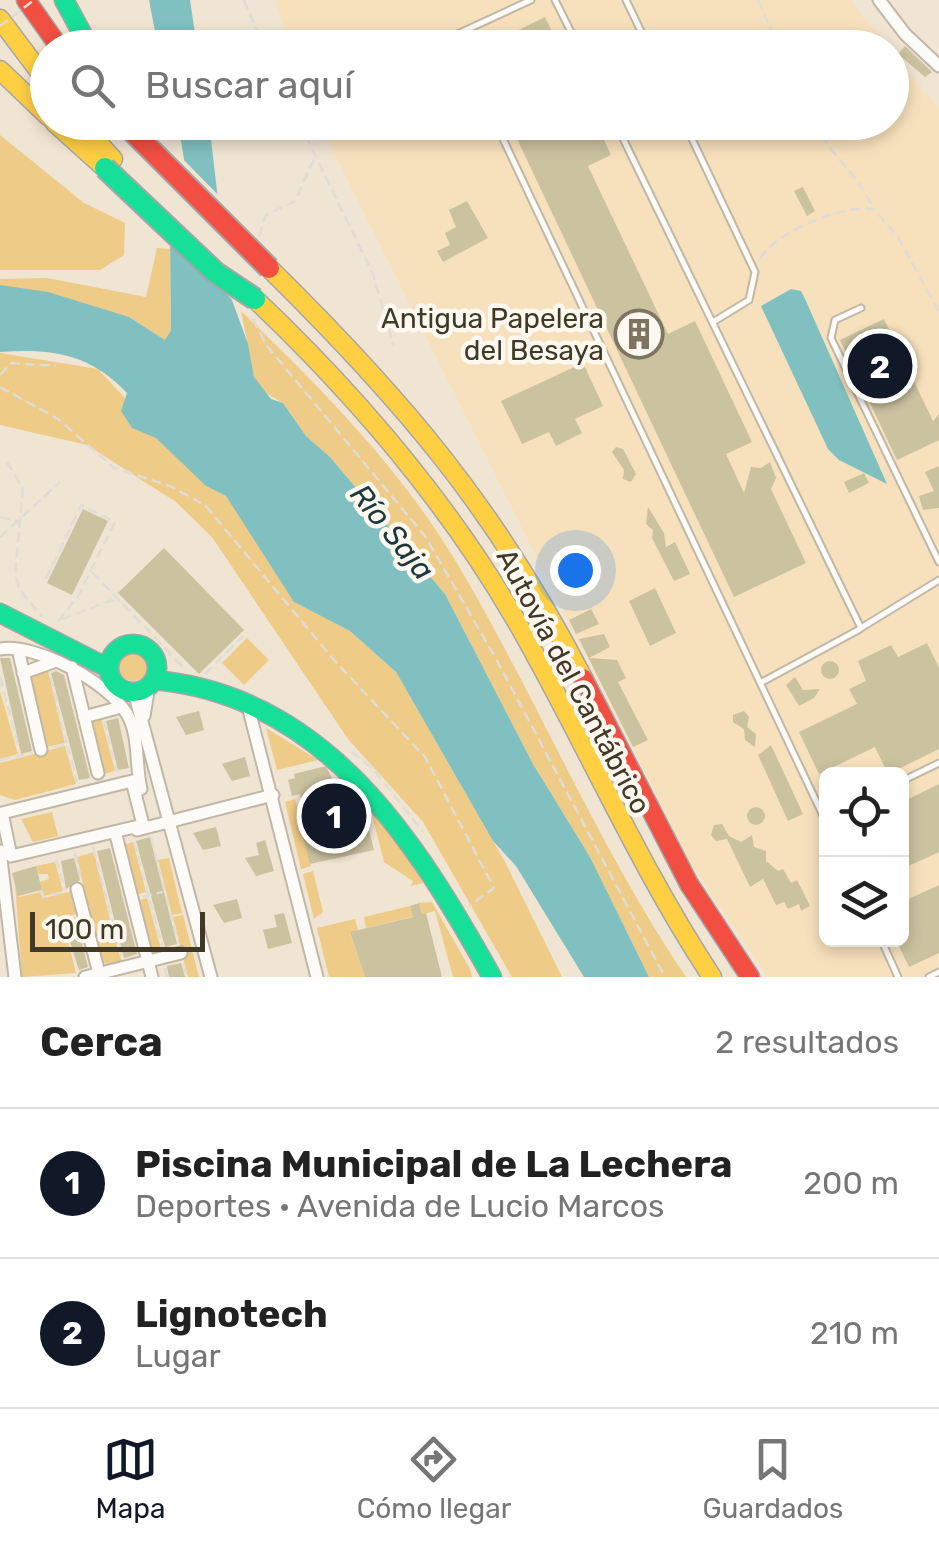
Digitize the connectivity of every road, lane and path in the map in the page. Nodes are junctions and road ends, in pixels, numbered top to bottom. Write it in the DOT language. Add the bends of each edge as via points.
graph roads {
  1 [pos="30,0"];
  2 [pos="64,0"];
  3 [pos="244,0"];
  4 [pos="531,0"];
  5 [pos="556,0"];
  6 [pos="626,0"];
  7 [pos="758,0"];
  8 [pos="880,0"];
  9 [pos="0,22"];
  10 [pos="49,30"];
  11 [pos="80,30"];
  12 [pos="256,30"];
  13 [pos="465,30"];
  14 [pos="570,30"];
  15 [pos="640,30"];
  16 [pos="771,30"];
  17 [pos="902,30"];
  18 [pos="909,38"];
  19 [pos="30,61"];
  20 [pos="939,66"];
  21 [pos="0,70"];
  22 [pos="30,99"];
  23 [pos="78,140"];
  24 [pos="92,140"];
  25 [pos="141,140"];
  26 [pos="158,140"];
  27 [pos="307,140"];
  28 [pos="504,140"];
  29 [pos="624,140"];
  30 [pos="693,140"];
  31 [pos="823,140"];
  32 [pos="315,158"];
  33 [pos="109,164"];
  34 [pos="874,209"];
  35 [pos="263,260"];
  36 [pos="755,272"];
  37 [pos="254,308"];
  38 [pos="861,308"];
  39 [pos="939,312"];
  40 [pos="712,322"];
  41 [pos="393,346"];
  42 [pos="56,366"];
  43 [pos="0,375"];
  44 [pos="0,387"];
  45 [pos="6,462"];
  46 [pos="60,482"];
  47 [pos="0,517"];
  48 [pos="17,522"];
  49 [pos="0,537"];
  50 [pos="939,562"];
  51 [pos="91,570"];
  52 [pos="46,579"];
  53 [pos="939,580"];
  54 [pos="118,598"];
  55 [pos="0,613"];
  56 [pos="61,619"];
  57 [pos="861,628"];
  58 [pos="243,636"];
  59 [pos="0,649"];
  60 [pos="18,649"];
  61 [pos="113,658"];
  62 [pos="76,659"];
  63 [pos="52,663"];
  64 [pos="23,673"];
  65 [pos="190,676"];
  66 [pos="0,677"];
  67 [pos="762,682"];
  68 [pos="143,686"];
  69 [pos="247,704"];
  70 [pos="102,712"];
  71 [pos="84,717"];
  72 [pos="67,744"];
  73 [pos="41,750"];
  74 [pos="20,756"];
  75 [pos="939,763"];
  76 [pos="137,772"];
  77 [pos="98,773"];
  78 [pos="118,778"];
  79 [pos="909,778"];
  80 [pos="273,795"];
  81 [pos="819,805"];
  82 [pos="0,808"];
  83 [pos="613,812"];
  84 [pos="172,821"];
  85 [pos="142,828"];
  86 [pos="116,835"];
  87 [pos="92,842"];
  88 [pos="0,850"];
  89 [pos="54,852"];
  90 [pos="2,866"];
  91 [pos="71,890"];
  92 [pos="165,891"];
  93 [pos="148,895"];
  94 [pos="133,899"];
  95 [pos="468,906"];
  96 [pos="115,932"];
  97 [pos="90,939"];
  98 [pos="884,947"];
  99 [pos="180,952"];
  100 [pos="164,956"];
  101 [pos="148,960"];
  102 [pos="124,966"];
  103 [pos="939,972"];
  104 [pos="100,973"];
  105 [pos="14,977"];
  106 [pos="84,977"];
  107 [pos="152,977"];
  108 [pos="187,977"];
  109 [pos="211,977"];
  110 [pos="317,977"];
  111 [pos="492,977"];
  112 [pos="664,977"];
  113 [pos="702,977"];
  114 [pos="712,977"];
  115 [pos="750,977"];
  116 [pos="898,977"];
  117 [pos="928,977"];
  1 -- 9 [label="path, bridge"];
  1 -- 10 [label="main road"];
  2 -- 11 [label="main road"];
  3 -- 12 [label="path"];
  4 -- 13 [label="lane"];
  5 -- 14 [label="lane"];
  6 -- 15 [label="lane"];
  7 -- 16 [label="path"];
  8 -- 17 [label="street"];
  9 -- 19 [label="main road"];
  18 -- 20 [label="street"];
  21 -- 22 [label="main road"];
  23 -- 33 [label="main road"];
  24 -- 33 [label="main road, Autovía del Cantábrico"];
  25 -- 35 [label="main road, Autovía del Cantábrico, bridge"];
  26 -- 35 [label="main road, bridge"];
  27 -- 32 [label="path"];
  28 -- 67 [label="lane"];
  29 -- 40 [label="lane"];
  30 -- 36 [label="lane"];
  31 -- 34 [label="path" via="859,179"];
  32 -- 35 [label="path" via="294,201 266,215"];
  32 -- 41 [label="path" via="374,274"];
  33 -- 37 [label="main road, Autovía del Cantábrico, bridge"];
  34 -- 36 [label="path" via="856,206 772,241"];
  34 -- 39 [label="path" via="899,239"];
  35 -- 115 [label="main road, Autovía del Cantábrico" via="401,400 496,526 557,629 666,845"];
  36 -- 40 [label="lane" via="749,300"];
  37 -- 83 [label="main road, Autovía del Cantábrico" via="360,403 460,530 516,619"];
  37 -- 112 [label="path" via="267,346 426,536"];
  38 -- 50 [label="lane" via="835,320 831,338"];
  40 -- 57 [label="lane"];
  42 -- 43 [label="path" via="11,363"];
  44 -- 95 [label="path" via="58,419 113,468 205,505 230,531 334,660 425,757 494,888"];
  45 -- 48 [label="path" via="23,489"];
  46 -- 48 [label="path"];
  47 -- 48 [label="path"];
  48 -- 49 [label="path"];
  48 -- 56 [label="path" via="20,590 52,627"];
  51 -- 52 [label="path" via="116,522 81,505"];
  51 -- 54 [label="path"];
  51 -- 56 [label="path"];
  53 -- 57 [label="lane"];
  54 -- 56 [label="path"];
  54 -- 65 [label="path"];
  55 -- 62 [label="main road"];
  57 -- 67 [label="lane"];
  58 -- 65 [label="path"];
  59 -- 60 [label="street"];
  60 -- 63 [label="street"];
  60 -- 64 [label="street"];
  61 -- 62 [label="main road"];
  61 -- 68 [label="main road" via="120,688"];
  61 -- 68 [label="main road" via="139,644"];
  62 -- 63 [label="street"];
  62 -- 68 [label="street"];
  62 -- 71 [label="street"];
  63 -- 64 [label="street"];
  63 -- 72 [label="path"];
  64 -- 73 [label="street"];
  65 -- 68 [label="main road"];
  65 -- 69 [label="main road"];
  66 -- 74 [label="path"];
  67 -- 81 [label="lane"];
  68 -- 70 [label="street"];
  68 -- 76 [label="street"];
  68 -- 84 [label="street" via="144,720"];
  69 -- 80 [label="street"];
  69 -- 111 [label="main road" via="299,729 368,784 420,851"];
  70 -- 71 [label="street"];
  70 -- 78 [label="path"];
  71 -- 77 [label="street"];
  75 -- 79 [label="lane"];
  76 -- 78 [label="street"];
  76 -- 85 [label="street"];
  78 -- 82 [label="street"];
  80 -- 84 [label="street"];
  80 -- 110 [label="street"];
  83 -- 113 [label="main road" via="642,879"];
  83 -- 114 [label="main road, Autovía del Cantábrico"];
  84 -- 85 [label="street"];
  84 -- 109 [label="street"];
  85 -- 85 [label="street" via="14,858 1,816 132,781"];
  85 -- 86 [label="street"];
  85 -- 92 [label="path"];
  85 -- 93 [label="path"];
  86 -- 87 [label="street"];
  86 -- 94 [label="street"];
  87 -- 89 [label="street"];
  87 -- 96 [label="path"];
  88 -- 90 [label="street"];
  89 -- 90 [label="street"];
  89 -- 91 [label="path"];
  90 -- 105 [label="street"];
  91 -- 97 [label="street"];
  92 -- 93 [label="path"];
  92 -- 99 [label="path"];
  93 -- 94 [label="path"];
  93 -- 100 [label="path"];
  94 -- 101 [label="street"];
  96 -- 97 [label="path"];
  96 -- 102 [label="path"];
  97 -- 104 [label="street"];
  98 -- 116 [label="lane"];
  99 -- 100 [label="street"];
  99 -- 108 [label="path"];
  100 -- 101 [label="street"];
  101 -- 102 [label="street"];
  101 -- 107 [label="street"];
  102 -- 104 [label="street"];
  103 -- 117 [label="lane"];
  104 -- 106 [label="street"];
}
